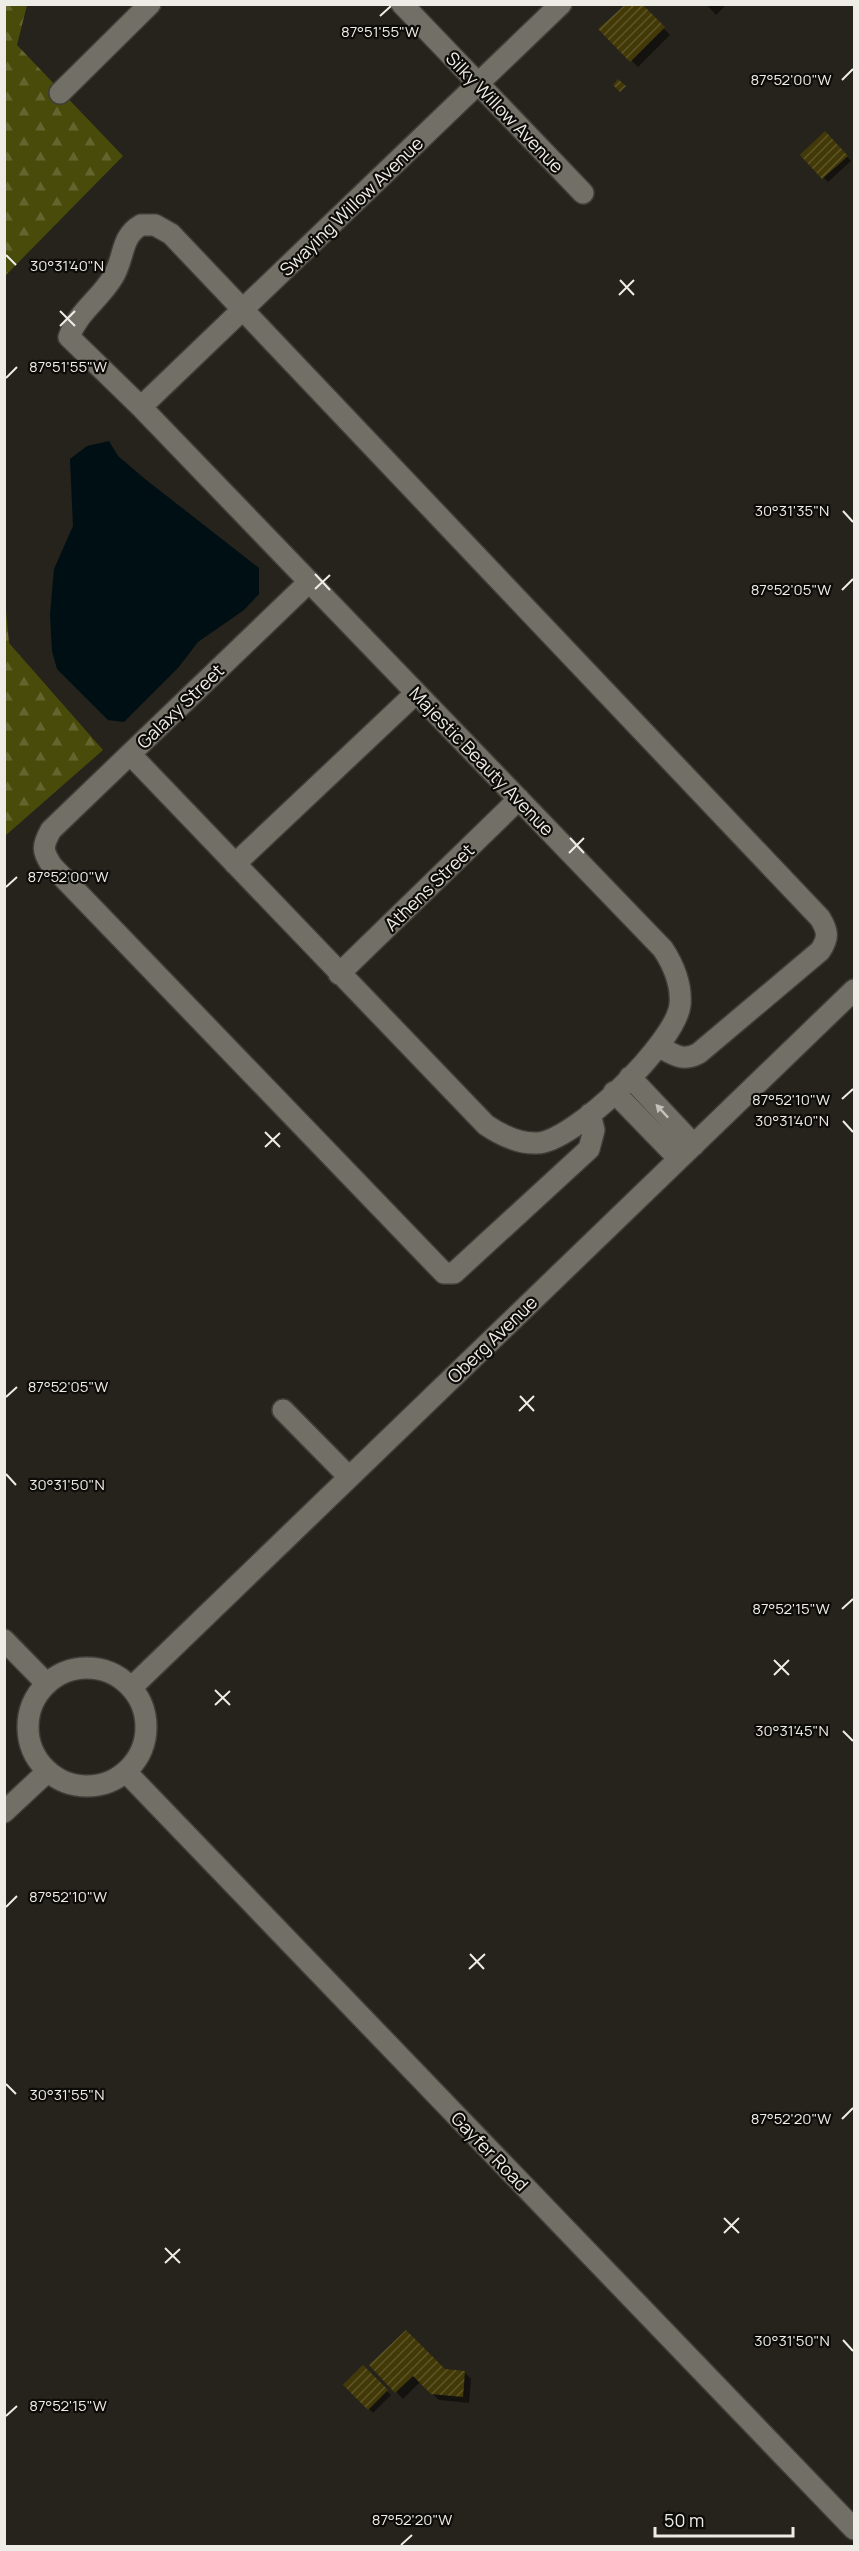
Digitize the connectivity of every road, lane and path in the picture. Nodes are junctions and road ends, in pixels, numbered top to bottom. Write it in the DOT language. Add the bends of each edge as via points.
graph roads {
  1 [pos="150,4"];
  2 [pos="402,4"];
  3 [pos="561,4"];
  4 [pos="478,83"];
  5 [pos="60,93"];
  6 [pos="583,193"];
  7 [pos="242,311"];
  8 [pos="141,407"];
  9 [pos="309,582"];
  10 [pos="416,693"];
  11 [pos="130,754"];
  12 [pos="519,799"];
  13 [pos="235,864"];
  14 [pos="339,974"];
  15 [pos="855,990"];
  16 [pos="660,1047"];
  17 [pos="622,1084"];
  18 [pos="590,1114"];
  19 [pos="686,1152"];
  20 [pos="283,1410"];
  21 [pos="349,1477"];
  22 [pos="4,1640"];
  23 [pos="46,1684"];
  24 [pos="131,1688"];
  25 [pos="48,1771"];
  26 [pos="126,1772"];
  27 [pos="4,1812"];
  28 [pos="855,2529"];
  1 -- 5 [label="street"];
  2 -- 4 [label="street, Silky Willow Avenue"];
  3 -- 4 [label="street, Swaying Willow Avenue"];
  4 -- 6 [label="street, Silky Willow Avenue"];
  4 -- 7 [label="street, Swaying Willow Avenue"];
  7 -- 8 [label="street, Swaying Willow Avenue"];
  7 -- 8 [label="street, Majestic Beauty Avenue" via="171,234 155,225 141,225 128,235 115,274 74,324 69,337"];
  7 -- 16 [label="street" via="820,918 828,931 820,951 699,1053 689,1059"];
  8 -- 9 [label="street, Majestic Beauty Avenue"];
  9 -- 10 [label="street, Majestic Beauty Avenue"];
  9 -- 11 [label="street, Galaxy Street"];
  10 -- 12 [label="street, Majestic Beauty Avenue"];
  10 -- 13 [label="street"];
  11 -- 13 [label="street, Majestic Beauty Avenue"];
  11 -- 18 [label="street, Galaxy Street" via="51,830 43,853 444,1273 454,1273 589,1149 594,1130"];
  12 -- 14 [label="street, Athens Street"];
  12 -- 16 [label="street, Majestic Beauty Avenue" via="673,964 680,1005 673,1028"];
  13 -- 14 [label="street, Majestic Beauty Avenue"];
  14 -- 18 [label="street, Majestic Beauty Avenue" via="500,1135 537,1143 558,1138"];
  15 -- 19 [label="street, Oberg Avenue"];
  16 -- 17 [label="street, Majestic Beauty Avenue"];
  17 -- 18 [label="street, Majestic Beauty Avenue"];
  17 -- 19 [label="street"];
  19 -- 21 [label="street, Oberg Avenue"];
  20 -- 21 [label="street"];
  21 -- 24 [label="street, Oberg Avenue"];
  22 -- 23 [label="street"];
  23 -- 24 [label="street" via="59,1675 89,1668 105,1671"];
  23 -- 25 [label="street" via="28,1718 35,1756"];
  24 -- 26 [label="street" via="145,1716 146,1731 143,1747"];
  25 -- 26 [label="street" via="70,1783 95,1786"];
  25 -- 27 [label="street"];
  26 -- 28 [label="street, Gayfer Road"];
}
